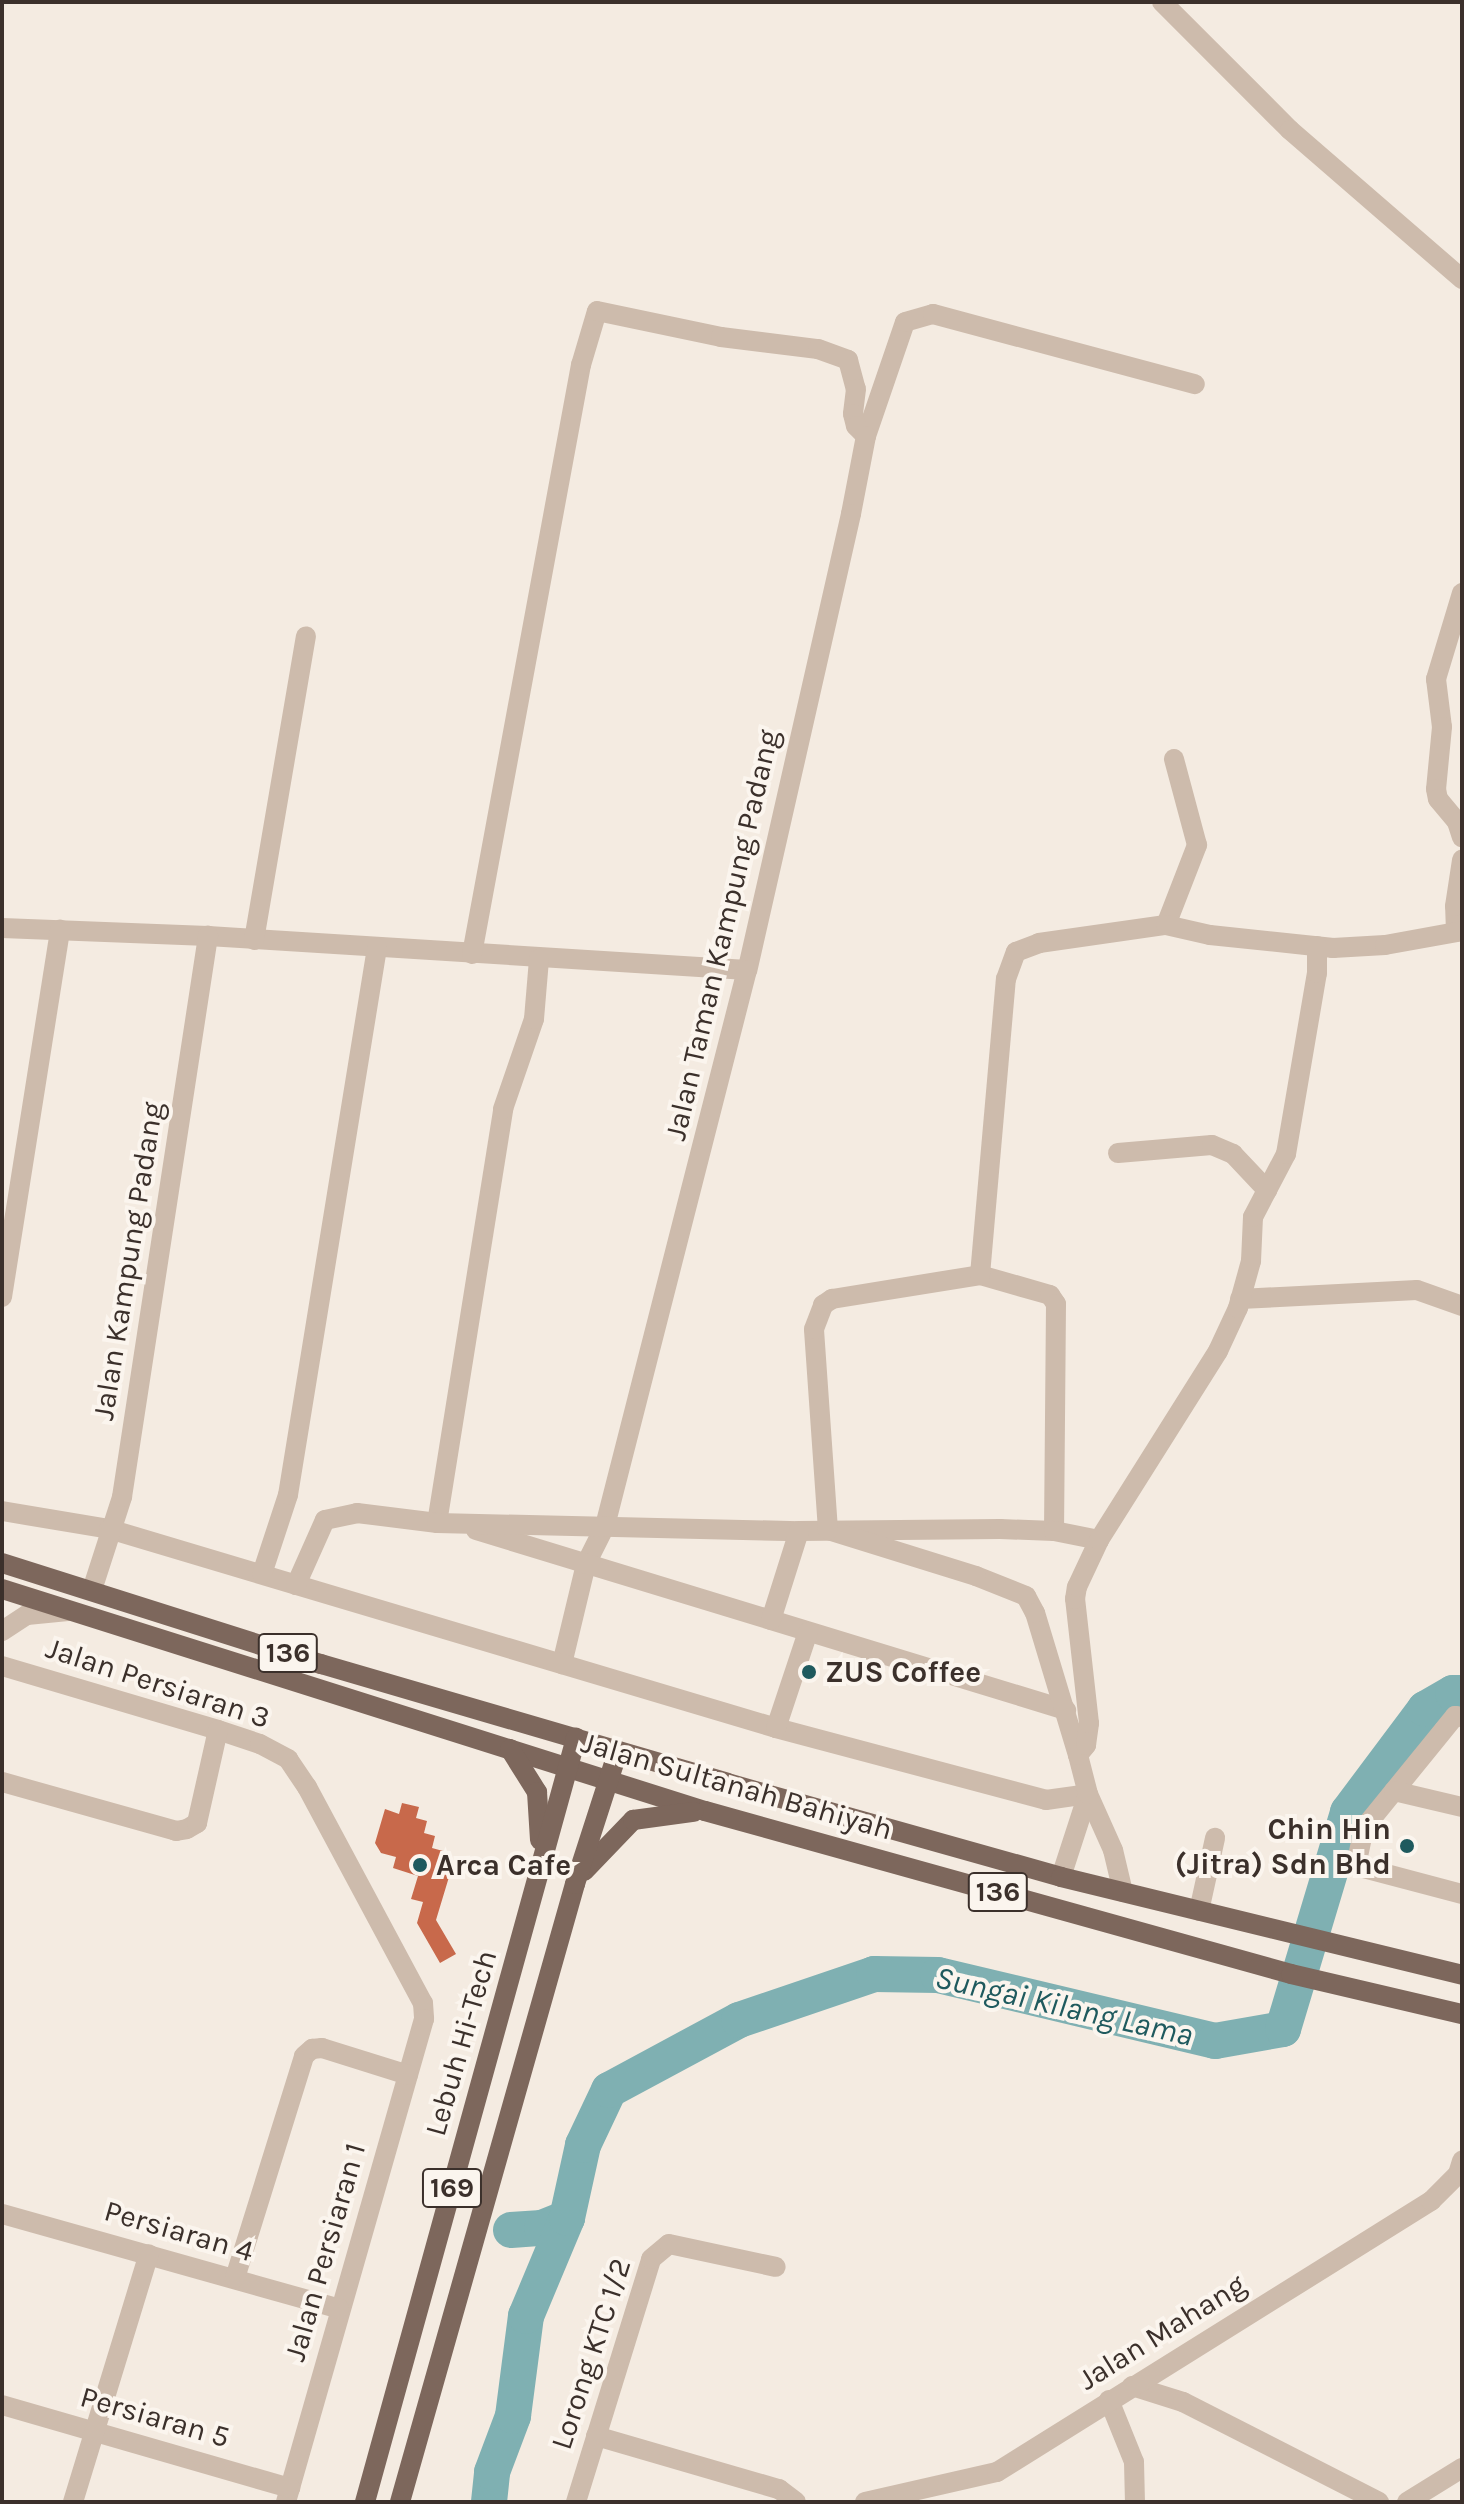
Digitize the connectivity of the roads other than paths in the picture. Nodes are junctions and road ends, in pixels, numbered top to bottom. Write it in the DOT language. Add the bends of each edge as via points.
graph roads {
  1 [pos="1162,2"];
  2 [pos="1462,279"];
  3 [pos="1195,384"];
  4 [pos="866,436"];
  5 [pos="1462,593"];
  6 [pos="306,636"];
  7 [pos="1174,759"];
  8 [pos="1462,837"];
  9 [pos="1462,860"];
  10 [pos="1166,925"];
  11 [pos="2,928"];
  12 [pos="60,930"];
  13 [pos="1459,932"];
  14 [pos="208,936"];
  15 [pos="254,940"];
  16 [pos="1317,946"];
  17 [pos="377,948"];
  18 [pos="472,954"];
  19 [pos="539,959"];
  20 [pos="747,970"];
  21 [pos="1118,1153"];
  22 [pos="1267,1190"];
  23 [pos="980,1275"];
  24 [pos="2,1297"];
  25 [pos="1240,1299"];
  26 [pos="1462,1306"];
  27 [pos="2,1511"];
  28 [pos="445,1523"];
  29 [pos="605,1526"];
  30 [pos="109,1529"];
  31 [pos="828,1530"];
  32 [pos="799,1531"];
  33 [pos="1054,1531"];
  34 [pos="1099,1540"];
  35 [pos="2,1563"];
  36 [pos="586,1564"];
  37 [pos="262,1574"];
  38 [pos="296,1585"];
  39 [pos="2,1589"];
  40 [pos="92,1590"];
  41 [pos="68,1611"];
  42 [pos="771,1620"];
  43 [pos="2,1631"];
  44 [pos="808,1632"];
  45 [pos="562,1664"];
  46 [pos="2,1666"];
  47 [pos="1066,1710"];
  48 [pos="1458,1716"];
  49 [pos="776,1728"];
  50 [pos="218,1730"];
  51 [pos="576,1738"];
  52 [pos="510,1749"];
  53 [pos="618,1751"];
  54 [pos="1078,1755"];
  55 [pos="568,1767"];
  56 [pos="609,1780"];
  57 [pos="2,1782"];
  58 [pos="1394,1791"];
  59 [pos="1088,1794"];
  60 [pos="1462,1807"];
  61 [pos="705,1811"];
  62 [pos="1215,1838"];
  63 [pos="539,1873"];
  64 [pos="1061,1877"];
  65 [pos="575,1884"];
  66 [pos="1123,1892"];
  67 [pos="1462,1894"];
  68 [pos="1199,1911"];
  69 [pos="1462,1975"];
  70 [pos="1462,2014"];
  71 [pos="424,2019"];
  72 [pos="408,2075"];
  73 [pos="1461,2170"];
  74 [pos="2,2214"];
  75 [pos="149,2254"];
  76 [pos="776,2267"];
  77 [pos="235,2278"];
  78 [pos="339,2309"];
  79 [pos="1132,2386"];
  80 [pos="1109,2400"];
  81 [pos="2,2405"];
  82 [pos="95,2430"];
  83 [pos="596,2436"];
  84 [pos="1462,2468"];
  85 [pos="288,2495"];
  86 [pos="73,2502"];
  87 [pos="365,2502"];
  88 [pos="400,2502"];
  89 [pos="576,2502"];
  90 [pos="796,2502"];
  91 [pos="865,2502"];
  92 [pos="1135,2502"];
  93 [pos="1379,2502"];
  94 [pos="1407,2502"];
  1 -- 2 [label="street" via="1290,130"];
  3 -- 4 [label="street, Jalan Taman Kampung Padang" via="933,314 905,322"];
  4 -- 18 [label="street" via="853,414 856,389 848,360 818,349 721,337 597,311 581,365"];
  4 -- 20 [label="street, Jalan Taman Kampung Padang"];
  5 -- 8 [label="street" via="1436,679 1442,727 1436,789"];
  6 -- 15 [label="street"];
  7 -- 10 [label="street" via="1197,845"];
  9 -- 13 [label="street" via="1455,906"];
  10 -- 16 [label="street"];
  10 -- 23 [label="street" via="1039,943 1016,952 1006,979"];
  11 -- 12 [label="street"];
  12 -- 14 [label="street"];
  12 -- 24 [label="street"];
  13 -- 16 [label="street" via="1385,945"];
  14 -- 15 [label="street"];
  14 -- 30 [label="street, Jalan Kampung Padang" via="122,1497"];
  15 -- 17 [label="street"];
  16 -- 22 [label="street" via="1286,1154"];
  17 -- 18 [label="street"];
  17 -- 37 [label="street" via="288,1495"];
  18 -- 19 [label="street"];
  19 -- 20 [label="street"];
  19 -- 28 [label="street" via="534,1019 503,1109"];
  20 -- 29 [label="street, Jalan Taman Kampung Padang"];
  21 -- 22 [label="street" via="1212,1145 1233,1154"];
  22 -- 25 [label="street" via="1253,1217 1251,1261"];
  23 -- 31 [label="street" via="832,1299 823,1305 814,1329"];
  23 -- 33 [label="street" via="1054,1299"];
  25 -- 26 [label="street" via="1417,1290"];
  25 -- 34 [label="street" via="1218,1351"];
  27 -- 30 [label="street"];
  28 -- 29 [label="street"];
  28 -- 36 [label="street"];
  28 -- 38 [label="street" via="357,1513 325,1520"];
  29 -- 32 [label="street"];
  29 -- 36 [label="street, Jalan Taman Kampung Padang"];
  30 -- 37 [label="street"];
  30 -- 40 [label="street, Jalan Kampung Padang"];
  31 -- 32 [label="street"];
  31 -- 33 [label="street"];
  31 -- 47 [label="street" via="1026,1596"];
  32 -- 42 [label="street"];
  33 -- 34 [label="street"];
  34 -- 54 [label="street" via="1075,1599 1089,1723 1086,1745"];
  35 -- 40 [label="main road, Jalan Sultanah Bahiyah / 136"];
  36 -- 42 [label="street"];
  36 -- 45 [label="street, Jalan Taman Kampung Padang"];
  37 -- 38 [label="street"];
  38 -- 45 [label="street"];
  39 -- 41 [label="main road, Jalan Sultanah Bahiyah / 136"];
  40 -- 51 [label="main road, Jalan Sultanah Bahiyah / 136"];
  41 -- 43 [label="street" via="27,1615"];
  41 -- 52 [label="main road, Jalan Sultanah Bahiyah / 136"];
  42 -- 44 [label="street"];
  44 -- 47 [label="street"];
  44 -- 49 [label="street"];
  45 -- 49 [label="street"];
  46 -- 50 [label="street, Jalan Persiaran 3"];
  47 -- 54 [label="street"];
  48 -- 58 [label="street"];
  49 -- 59 [label="street" via="1046,1800"];
  50 -- 57 [label="street" via="197,1823 187,1829 176,1831"];
  50 -- 71 [label="street, Jalan Persiaran 3" via="288,1759 423,2003"];
  51 -- 53 [label="main road, Jalan Sultanah Bahiyah / 136"];
  51 -- 55 [label="main road, Lebuh Hi-Tech / 169"];
  52 -- 55 [label="main road, Jalan Sultanah Bahiyah / 136"];
  52 -- 63 [label="main road" via="537,1792"];
  53 -- 56 [label="main road, 169"];
  53 -- 64 [label="main road, Jalan Sultanah Bahiyah / 136"];
  54 -- 59 [label="street"];
  55 -- 56 [label="main road, Jalan Sultanah Bahiyah / 136"];
  55 -- 63 [label="main road, Lebuh Hi-Tech / 169"];
  56 -- 61 [label="main road, Jalan Sultanah Bahiyah / 136"];
  56 -- 65 [label="main road, 169"];
  58 -- 60 [label="street"];
  58 -- 67 [label="street" via="1364,1828 1356,1866"];
  59 -- 64 [label="street"];
  59 -- 66 [label="street" via="1113,1850"];
  61 -- 65 [label="main road" via="633,1820"];
  61 -- 70 [label="main road, Jalan Sultanah Bahiyah / 136" via="1291,1974"];
  62 -- 68 [label="street"];
  63 -- 87 [label="main road, Lebuh Hi-Tech / 169"];
  64 -- 66 [label="main road, Jalan Sultanah Bahiyah / 136"];
  65 -- 88 [label="main road, 169"];
  66 -- 68 [label="main road, Jalan Sultanah Bahiyah / 136"];
  68 -- 69 [label="main road, Jalan Sultanah Bahiyah / 136"];
  71 -- 72 [label="street, Jalan Persiaran 1"];
  72 -- 77 [label="street" via="322,2048 304,2056"];
  72 -- 78 [label="street, Jalan Persiaran 1"];
  73 -- 79 [label="street, Jalan Mahang" via="1431,2201"];
  74 -- 75 [label="street, Persiaran 4"];
  75 -- 77 [label="street, Persiaran 4"];
  75 -- 82 [label="street"];
  76 -- 83 [label="street, Lorong KTC 1/2" via="669,2244 659,2249 651,2259"];
  77 -- 78 [label="street, Persiaran 4"];
  78 -- 85 [label="street, Jalan Persiaran 1"];
  79 -- 80 [label="street, Jalan Mahang"];
  79 -- 93 [label="street" via="1183,2402"];
  80 -- 91 [label="street, Jalan Mahang" via="997,2472"];
  80 -- 92 [label="street" via="1134,2462"];
  81 -- 82 [label="street, Persiaran 5"];
  82 -- 85 [label="street, Persiaran 5"];
  82 -- 86 [label="street"];
  83 -- 89 [label="street, Lorong KTC 1/2"];
  83 -- 90 [label="street" via="779,2489"];
  84 -- 94 [label="street"];
}
